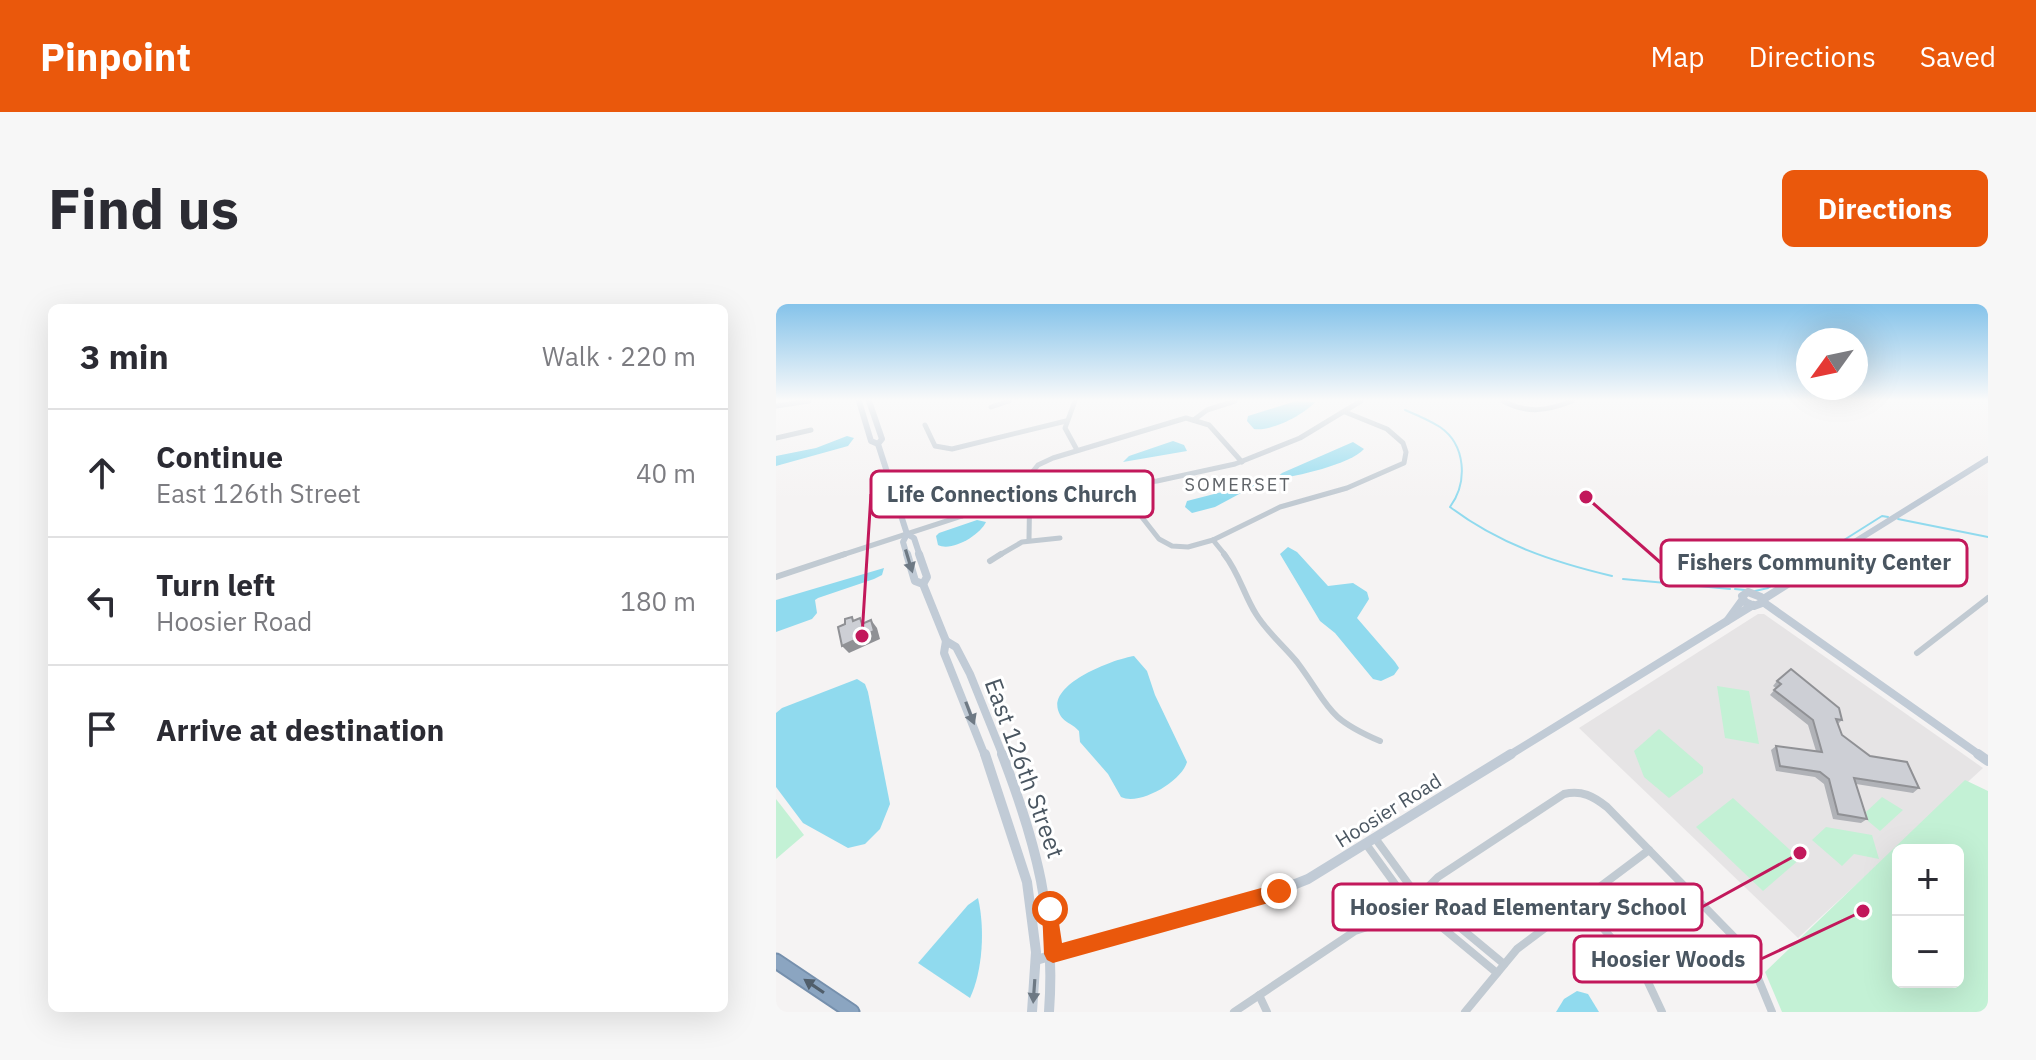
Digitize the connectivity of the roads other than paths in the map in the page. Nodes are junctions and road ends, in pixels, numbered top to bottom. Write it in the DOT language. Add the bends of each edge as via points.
graph roads {
  1 [pos="869,434"];
  2 [pos="880,434"];
  3 [pos="929,434"];
  4 [pos="1013,434"];
  5 [pos="1066,434"];
  6 [pos="1129,434"];
  7 [pos="1217,434"];
  8 [pos="1307,434"];
  9 [pos="1395,434"];
  10 [pos="878,444"];
  11 [pos="1077,450"];
  12 [pos="1988,459"];
  13 [pos="1242,462"];
  14 [pos="952,477"];
  15 [pos="1131,485"];
  16 [pos="1030,496"];
  17 [pos="962,516"];
  18 [pos="907,534"];
  19 [pos="1060,538"];
  20 [pos="1029,540"];
  21 [pos="1213,540"];
  22 [pos="990,561"];
  23 [pos="776,577"];
  24 [pos="1783,588"];
  25 [pos="1755,593"];
  26 [pos="1988,598"];
  27 [pos="1743,599"];
  28 [pos="1759,603"];
  29 [pos="1727,621"];
  30 [pos="946,641"];
  31 [pos="1917,653"];
  32 [pos="1380,741"];
  33 [pos="1988,761"];
  34 [pos="1370,841"];
  35 [pos="1649,850"];
  36 [pos="1419,894"];
  37 [pos="1580,901"];
  38 [pos="1413,903"];
  39 [pos="1053,954"];
  40 [pos="1036,960"];
  41 [pos="776,961"];
  42 [pos="1504,964"];
  43 [pos="1497,973"];
  44 [pos="1259,995"];
  45 [pos="852,1012"];
  46 [pos="1032,1012"];
  47 [pos="1049,1012"];
  48 [pos="1234,1012"];
  49 [pos="1267,1012"];
  50 [pos="1465,1012"];
  51 [pos="1662,1012"];
  52 [pos="1772,1012"];
  1 -- 10 [label="street, East 126th Street"];
  2 -- 10 [label="street, East 126th Street"];
  3 -- 4 [label="street" via="934,445 952,449"];
  5 -- 11 [label="street"];
  6 -- 11 [label="street"];
  7 -- 13 [label="street"];
  8 -- 13 [label="street"];
  9 -- 21 [label="street" via="1407,455 1402,464 1347,488 1280,507"];
  10 -- 18 [label="street, East 126th Street"];
  11 -- 16 [label="street" via="1035,468"];
  12 -- 24 [label="street, Hoosier Road"];
  13 -- 15 [label="street"];
  14 -- 17 [label="street" via="949,486"];
  15 -- 16 [label="street"];
  15 -- 21 [label="street" via="1133,507 1159,539 1177,547"];
  16 -- 17 [label="street"];
  16 -- 20 [label="street"];
  17 -- 18 [label="street"];
  18 -- 23 [label="street"];
  18 -- 30 [label="street, East 126th Street" via="903,542 915,581 923,584"];
  19 -- 20 [label="street"];
  20 -- 22 [label="street"];
  21 -- 32 [label="street" via="1238,572 1256,614 1325,707 1348,727"];
  24 -- 25 [label="street, Hoosier Road"];
  24 -- 28 [label="street, Hoosier Road"];
  25 -- 27 [label="street, Hoosier Road" via="1745,593"];
  25 -- 28 [label="street"];
  26 -- 31 [label="street"];
  27 -- 28 [label="street"];
  27 -- 29 [label="street, Hoosier Road"];
  28 -- 29 [label="street, Hoosier Road"];
  28 -- 33 [label="street"];
  29 -- 34 [label="street, Hoosier Road"];
  30 -- 39 [label="street, East 126th Street" via="956,647 970,674 1040,862"];
  30 -- 40 [label="street, East 126th Street, one-way" via="944,653 978,734 1027,882"];
  34 -- 36 [label="street"];
  34 -- 38 [label="street" via="1393,883"];
  34 -- 39 [label="street, Hoosier Road" via="1279,891"];
  35 -- 36 [label="street" via="1598,799 1569,793"];
  35 -- 37 [label="street"];
  35 -- 52 [label="street" via="1736,939"];
  36 -- 38 [label="street"];
  36 -- 42 [label="street"];
  37 -- 42 [label="street"];
  37 -- 51 [label="street" via="1647,980"];
  38 -- 43 [label="street"];
  38 -- 44 [label="street" via="1394,920 1355,931"];
  39 -- 40 [label="street, Hoosier Road"];
  39 -- 47 [label="street, East 126th Street"];
  40 -- 46 [label="street, East 126th Street, one-way"];
  45 -- 41 [label="highway, one-way"];
  42 -- 43 [label="street"];
  43 -- 50 [label="street"];
  44 -- 48 [label="street"];
  44 -- 49 [label="street"];
}
